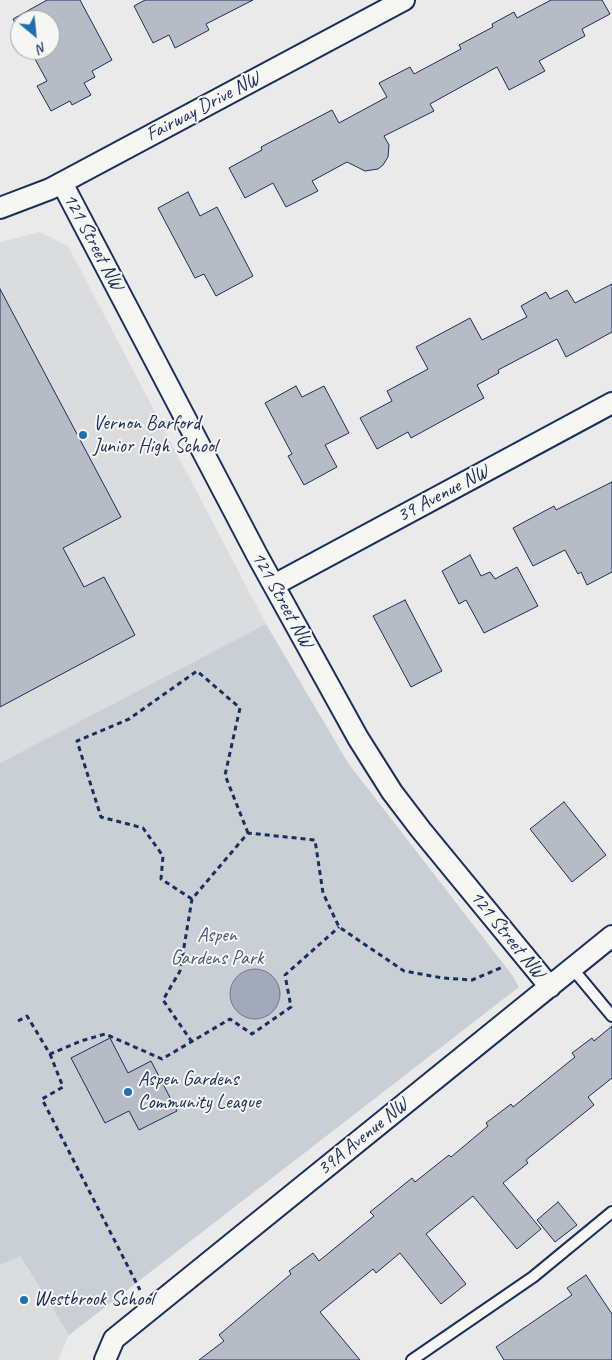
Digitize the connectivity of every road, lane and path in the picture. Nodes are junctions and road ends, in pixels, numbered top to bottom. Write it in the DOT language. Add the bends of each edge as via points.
graph roads {
  1 [pos="404,0"];
  2 [pos="62,183"];
  3 [pos="0,208"];
  4 [pos="612,403"];
  5 [pos="274,585"];
  6 [pos="248,834"];
  7 [pos="192,899"];
  8 [pos="339,926"];
  9 [pos="612,936"];
  10 [pos="507,965"];
  11 [pos="572,968"];
  12 [pos="550,987"];
  13 [pos="612,1016"];
  14 [pos="18,1021"];
  15 [pos="192,1042"];
  16 [pos="50,1054"];
  17 [pos="612,1212"];
  18 [pos="143,1295"];
  19 [pos="105,1360"];
  20 [pos="412,1360"];
  1 -- 2 [label="street, Fairway Drive NW"];
  2 -- 3 [label="street, Fairway Drive NW"];
  2 -- 5 [label="street, 121 Street NW"];
  4 -- 5 [label="street, 39 Avenue NW"];
  5 -- 12 [label="street, 121 Street NW" via="358,738 392,792"];
  6 -- 7 [label="path"];
  6 -- 7 [label="path" via="225,775 240,708 197,671 129,719 77,741 101,817 143,828 163,856 161,879"];
  6 -- 8 [label="path" via="315,840 323,893"];
  7 -- 15 [label="path" via="180,971 163,1000"];
  8 -- 10 [label="path" via="404,970 472,980"];
  8 -- 15 [label="path" via="285,975 290,1006 252,1034 230,1019"];
  9 -- 11 [label="street, 39A Avenue NW"];
  11 -- 12 [label="street, 39A Avenue NW"];
  11 -- 13 [label="lane"];
  12 -- 19 [label="street, 39A Avenue NW" via="114,1339"];
  14 -- 16 [label="path" via="27,1016"];
  15 -- 16 [label="path" via="162,1059 105,1034"];
  16 -- 18 [label="path" via="64,1087 42,1098"];
  17 -- 20 [label="lane" via="533,1277"];
}
